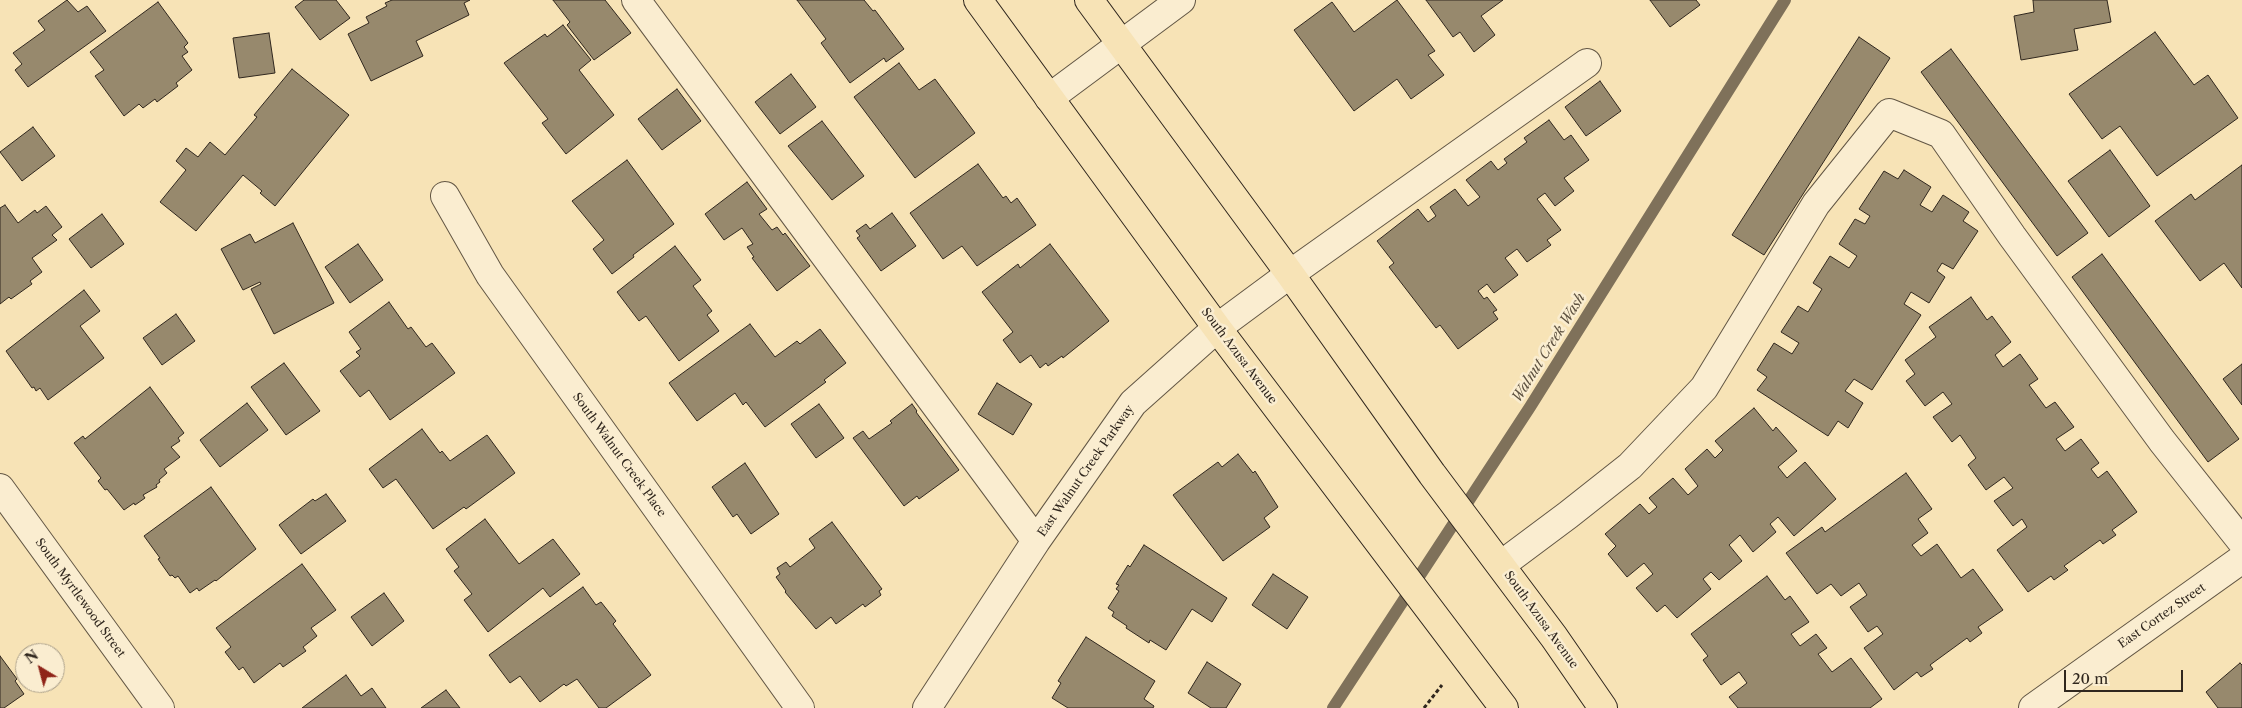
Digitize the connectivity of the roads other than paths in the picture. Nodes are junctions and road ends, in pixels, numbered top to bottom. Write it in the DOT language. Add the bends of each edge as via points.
graph roads {
  1 [pos="636,0"];
  2 [pos="978,0"];
  3 [pos="1090,0"];
  4 [pos="1182,0"];
  5 [pos="1122,44"];
  6 [pos="1587,64"];
  7 [pos="1049,98"];
  8 [pos="445,196"];
  9 [pos="1290,274"];
  10 [pos="1217,328"];
  11 [pos="0,488"];
  12 [pos="1036,541"];
  13 [pos="2242,542"];
  14 [pos="1495,558"];
  15 [pos="2242,559"];
  16 [pos="160,708"];
  17 [pos="800,708"];
  18 [pos="926,708"];
  19 [pos="1504,708"];
  20 [pos="1603,708"];
  21 [pos="2033,708"];
  1 -- 12 [label="street"];
  2 -- 7 [label="main road, South Azusa Avenue"];
  3 -- 5 [label="main road, South Azusa Avenue"];
  4 -- 5 [label="street"];
  5 -- 7 [label="street"];
  5 -- 9 [label="main road, South Azusa Avenue"];
  6 -- 9 [label="street, East Walnut Creek Parkway"];
  7 -- 10 [label="main road, South Azusa Avenue"];
  8 -- 17 [label="street, South Walnut Creek Place" via="490,275"];
  9 -- 10 [label="street, East Walnut Creek Parkway"];
  9 -- 14 [label="main road, South Azusa Avenue"];
  10 -- 12 [label="street, East Walnut Creek Parkway" via="1133,403"];
  10 -- 19 [label="main road, South Azusa Avenue"];
  11 -- 16 [label="street, South Myrtlewood Street"];
  12 -- 18 [label="street, East Walnut Creek Parkway"];
  13 -- 14 [label="street" via="2162,441 1941,134 1889,113 1816,204 1704,388 1630,466 1568,516"];
  14 -- 20 [label="main road, South Azusa Avenue"];
  15 -- 21 [label="street, East Cortez Street"];
}
